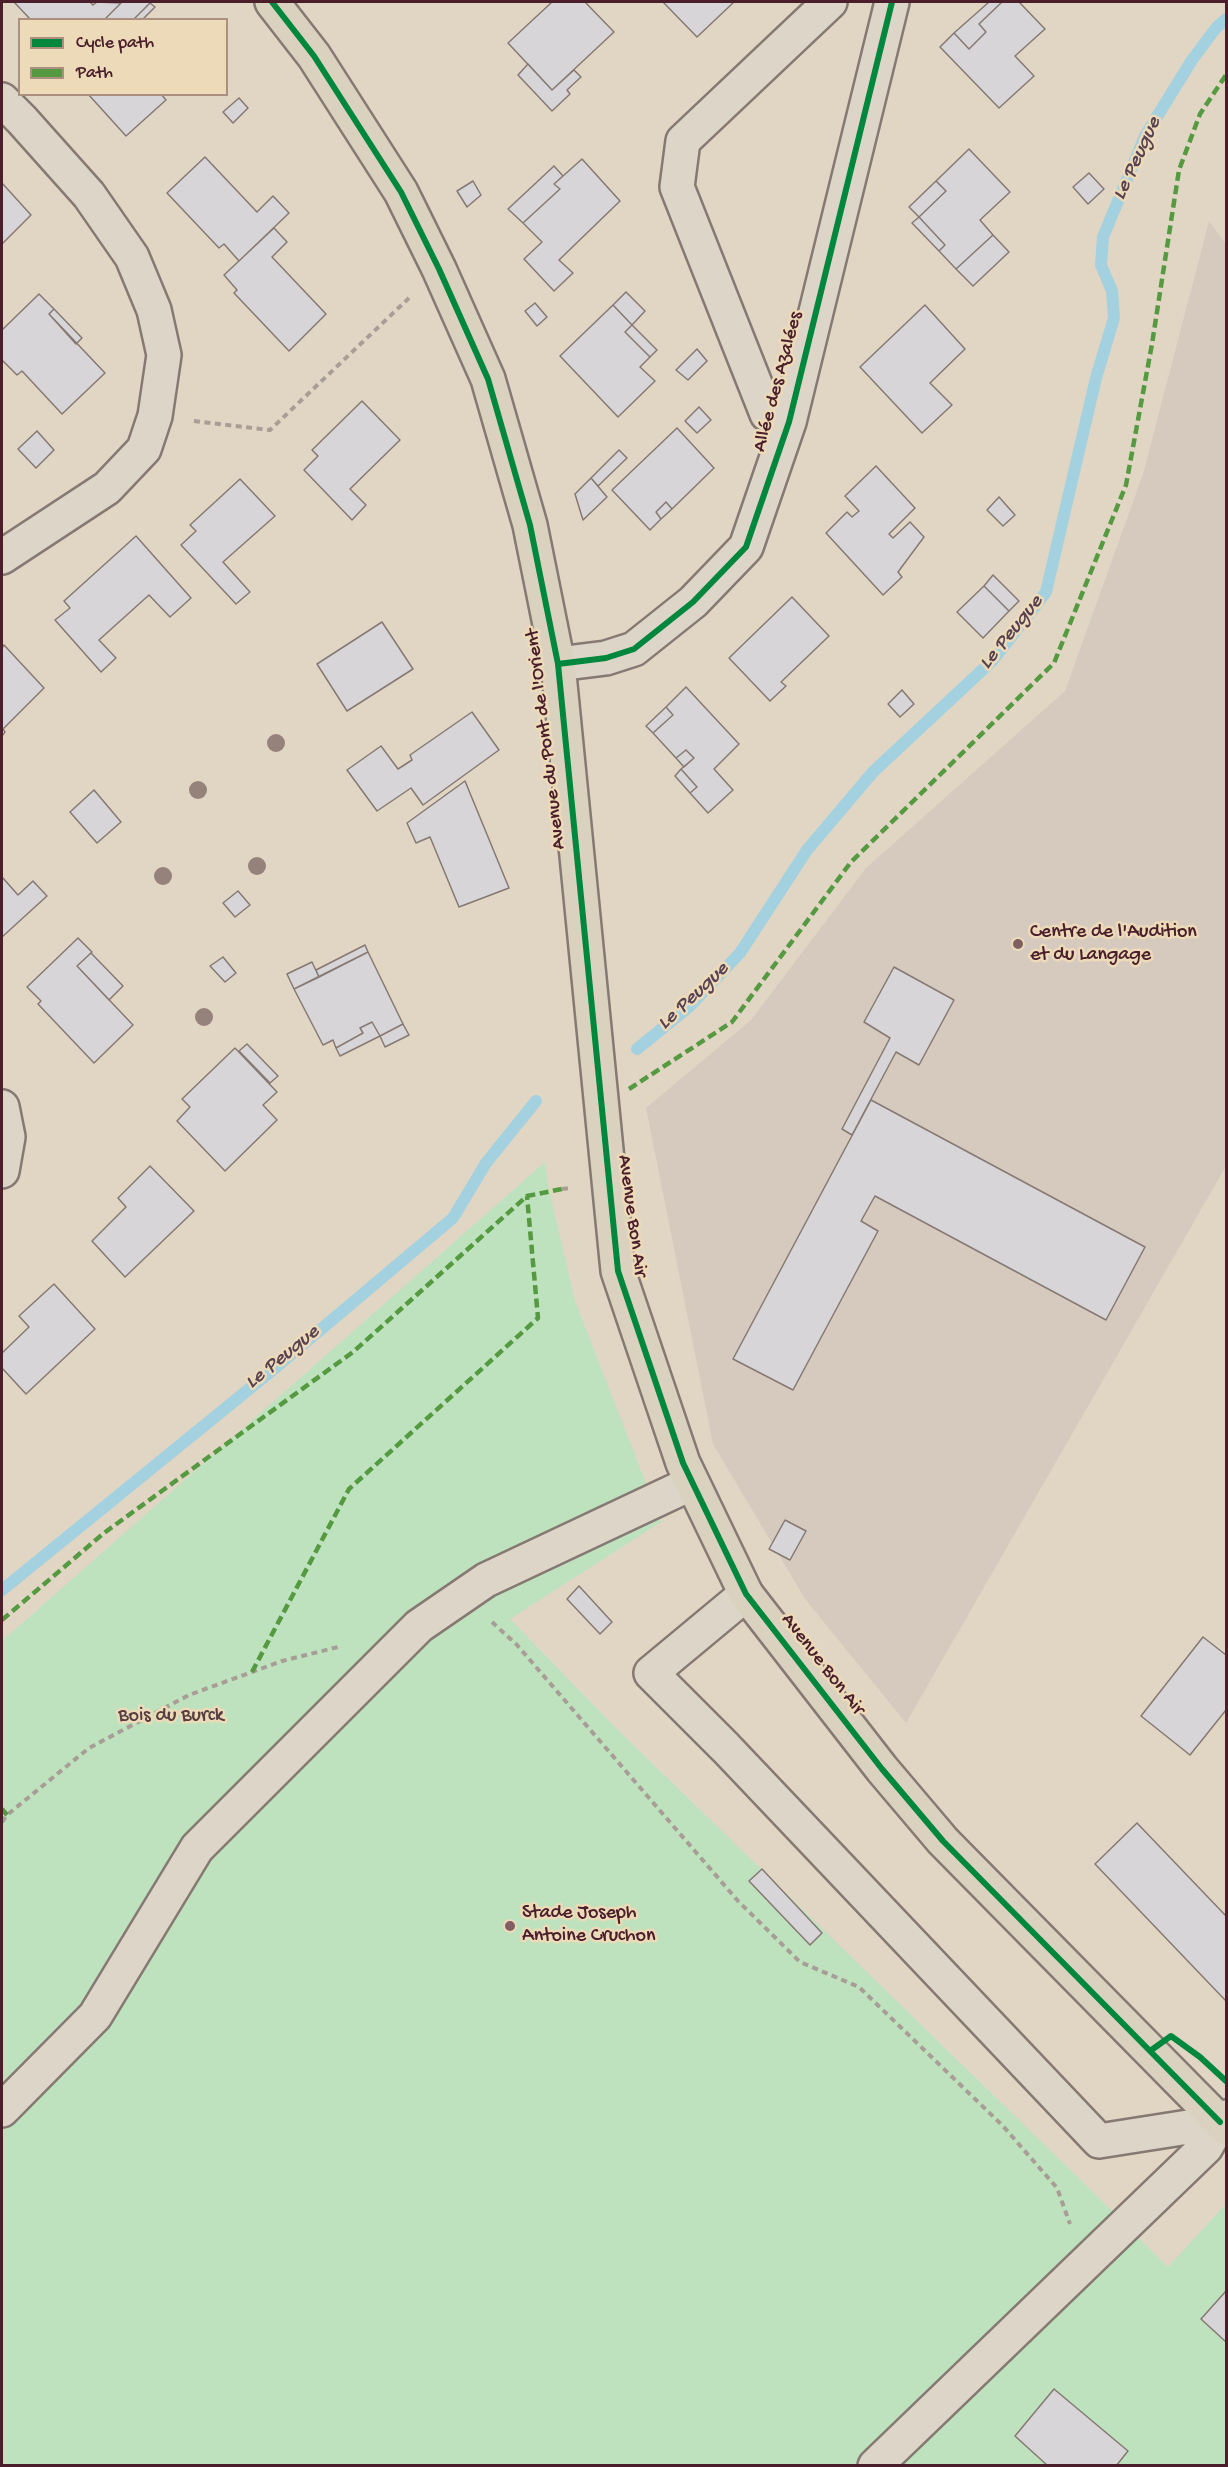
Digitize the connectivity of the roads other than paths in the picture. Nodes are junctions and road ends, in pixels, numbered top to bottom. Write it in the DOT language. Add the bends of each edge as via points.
graph roads {
  1 [pos="272,2"];
  2 [pos="830,2"];
  3 [pos="892,2"];
  4 [pos="2,100"];
  5 [pos="789,422"];
  6 [pos="2,557"];
  7 [pos="558,664"];
  8 [pos="2,1107"];
  9 [pos="601,1107"];
  10 [pos="2,1171"];
  11 [pos="692,1483"];
  12 [pos="746,1594"];
  13 [pos="2,2110"];
  14 [pos="1224,2122"];
  15 [pos="875,2466"];
  1 -- 7 [label="main road, Avenue du Pont de l'Orient" via="314,56 401,192 488,379 530,525"];
  2 -- 5 [label="street" via="683,141 677,187 767,414"];
  3 -- 5 [label="street, Allée des Azalées"];
  4 -- 6 [label="street" via="89,195 132,257 154,310 164,355 155,416 144,449 107,488"];
  5 -- 7 [label="street, Allée des Azalées" via="746,547 693,602 634,649 606,658"];
  7 -- 9 [label="main road, Avenue du Pont de l'Orient"];
  8 -- 10 [label="street" via="8,1137"];
  9 -- 11 [label="main road, Avenue Bon Air" via="618,1271"];
  11 -- 12 [label="main road, Avenue Bon Air"];
  11 -- 13 [label="street" via="486,1580 419,1626 197,1848 95,2016"];
  12 -- 14 [label="main road, Avenue Bon Air" via="943,1841"];
  12 -- 14 [label="street" via="651,1673 1099,2141"];
  14 -- 15 [label="street" via="1206,2146"];
}
